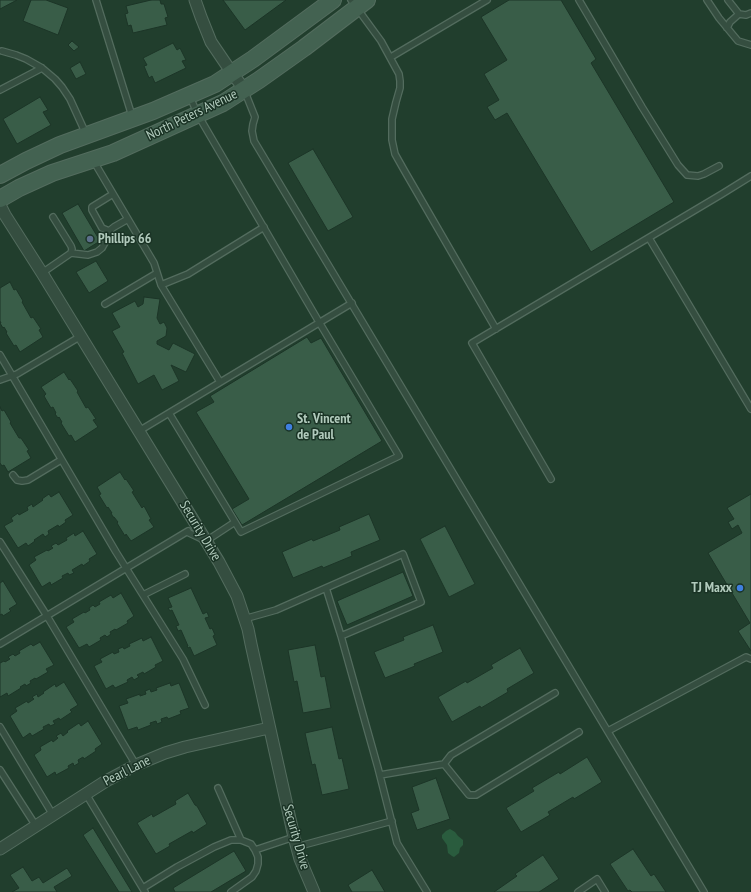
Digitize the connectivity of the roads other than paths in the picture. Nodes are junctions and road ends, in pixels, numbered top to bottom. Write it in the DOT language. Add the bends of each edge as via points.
graph roads {
  1 [pos="96,0"];
  2 [pos="196,0"];
  3 [pos="333,0"];
  4 [pos="487,0"];
  5 [pos="579,0"];
  6 [pos="707,0"];
  7 [pos="728,0"];
  8 [pos="358,3"];
  9 [pos="751,13"];
  10 [pos="739,14"];
  11 [pos="727,28"];
  12 [pos="751,45"];
  13 [pos="1,50"];
  14 [pos="391,57"];
  15 [pos="42,68"];
  16 [pos="232,73"];
  17 [pos="0,90"];
  18 [pos="244,90"];
  19 [pos="189,95"];
  20 [pos="198,115"];
  21 [pos="133,119"];
  22 [pos="86,136"];
  23 [pos="93,160"];
  24 [pos="719,166"];
  25 [pos="0,175"];
  26 [pos="751,176"];
  27 [pos="113,194"];
  28 [pos="0,199"];
  29 [pos="0,206"];
  30 [pos="53,217"];
  31 [pos="128,219"];
  32 [pos="264,228"];
  33 [pos="109,232"];
  34 [pos="649,238"];
  35 [pos="71,254"];
  36 [pos="42,273"];
  37 [pos="157,273"];
  38 [pos="161,285"];
  39 [pos="352,303"];
  40 [pos="105,304"];
  41 [pos="319,322"];
  42 [pos="496,329"];
  43 [pos="82,336"];
  44 [pos="0,355"];
  45 [pos="12,376"];
  46 [pos="0,380"];
  47 [pos="220,382"];
  48 [pos="751,409"];
  49 [pos="168,413"];
  50 [pos="139,431"];
  51 [pos="61,460"];
  52 [pos="13,475"];
  53 [pos="552,479"];
  54 [pos="235,522"];
  55 [pos="197,526"];
  56 [pos="187,532"];
  57 [pos="206,541"];
  58 [pos="0,542"];
  59 [pos="126,568"];
  60 [pos="185,574"];
  61 [pos="326,588"];
  62 [pos="143,595"];
  63 [pos="47,616"];
  64 [pos="244,619"];
  65 [pos="341,636"];
  66 [pos="0,644"];
  67 [pos="751,659"];
  68 [pos="554,693"];
  69 [pos="205,705"];
  70 [pos="0,727"];
  71 [pos="269,728"];
  72 [pos="608,731"];
  73 [pos="579,732"];
  74 [pos="444,764"];
  75 [pos="136,765"];
  76 [pos="0,770"];
  77 [pos="380,775"];
  78 [pos="218,788"];
  79 [pos="86,794"];
  80 [pos="53,815"];
  81 [pos="392,821"];
  82 [pos="36,826"];
  83 [pos="241,840"];
  84 [pos="295,842"];
  85 [pos="0,849"];
  86 [pos="255,850"];
  87 [pos="144,890"];
  88 [pos="231,892"];
  89 [pos="314,892"];
  90 [pos="427,892"];
  91 [pos="578,892"];
  92 [pos="605,892"];
  93 [pos="704,892"];
  1 -- 21 [label="lane"];
  2 -- 16 [label="street" via="212,42"];
  3 -- 16 [label="main road, North Peters Avenue"];
  4 -- 14 [label="lane"];
  5 -- 24 [label="lane" via="678,165 687,175 698,176"];
  6 -- 11 [label="lane"];
  7 -- 10 [label="lane"];
  8 -- 14 [label="lane"];
  8 -- 18 [label="main road, North Peters Avenue" via="304,48"];
  9 -- 10 [label="lane"];
  10 -- 11 [label="lane"];
  11 -- 12 [label="lane" via="738,41"];
  13 -- 15 [label="lane"];
  14 -- 42 [label="lane" via="400,81 392,119 392,140 396,154"];
  15 -- 17 [label="lane"];
  15 -- 22 [label="lane" via="66,93"];
  16 -- 18 [label="street"];
  16 -- 19 [label="main road, North Peters Avenue" via="215,84"];
  18 -- 20 [label="main road, North Peters Avenue"];
  18 -- 39 [label="lane" via="256,117 252,127 254,141"];
  19 -- 20 [label="lane"];
  19 -- 21 [label="main road, North Peters Avenue"];
  20 -- 23 [label="main road, North Peters Avenue"];
  20 -- 32 [label="lane"];
  21 -- 22 [label="main road, North Peters Avenue"];
  22 -- 25 [label="main road, North Peters Avenue" via="26,161"];
  23 -- 27 [label="lane"];
  23 -- 28 [label="main road, North Peters Avenue" via="52,173"];
  26 -- 34 [label="lane"];
  27 -- 31 [label="lane"];
  27 -- 33 [label="lane" via="92,207 102,228"];
  29 -- 36 [label="street, Security Drive"];
  30 -- 35 [label="lane" via="71,246"];
  31 -- 33 [label="lane"];
  31 -- 37 [label="lane" via="154,263"];
  32 -- 38 [label="lane" via="188,274"];
  32 -- 41 [label="lane"];
  33 -- 35 [label="lane" via="102,248 97,252 88,255"];
  34 -- 42 [label="lane"];
  34 -- 48 [label="lane"];
  35 -- 36 [label="lane"];
  36 -- 43 [label="street, Security Drive"];
  37 -- 38 [label="lane"];
  37 -- 40 [label="lane"];
  38 -- 47 [label="lane"];
  39 -- 41 [label="lane"];
  39 -- 72 [label="lane"];
  41 -- 47 [label="lane"];
  41 -- 54 [label="lane" via="399,456 241,532"];
  42 -- 53 [label="lane" via="472,343"];
  43 -- 45 [label="lane"];
  43 -- 50 [label="street, Security Drive"];
  44 -- 45 [label="lane"];
  45 -- 46 [label="lane"];
  45 -- 51 [label="lane"];
  47 -- 49 [label="lane"];
  49 -- 50 [label="lane"];
  49 -- 54 [label="lane"];
  50 -- 55 [label="street, Security Drive"];
  51 -- 52 [label="lane" via="28,480 17,480"];
  51 -- 59 [label="lane"];
  54 -- 57 [label="lane"];
  55 -- 56 [label="lane"];
  55 -- 57 [label="street, Security Drive"];
  56 -- 57 [label="lane"];
  56 -- 59 [label="lane"];
  57 -- 64 [label="street, Security Drive" via="237,596"];
  58 -- 63 [label="lane"];
  59 -- 62 [label="lane"];
  59 -- 63 [label="lane"];
  60 -- 62 [label="lane"];
  61 -- 64 [label="lane" via="276,610"];
  61 -- 65 [label="lane"];
  61 -- 65 [label="lane" via="403,554 421,602"];
  62 -- 69 [label="lane" via="183,659"];
  63 -- 66 [label="lane"];
  63 -- 75 [label="lane"];
  64 -- 71 [label="street, Security Drive"];
  65 -- 77 [label="lane"];
  67 -- 72 [label="lane" via="746,656"];
  68 -- 74 [label="lane" via="451,755"];
  70 -- 80 [label="lane"];
  71 -- 75 [label="street, Pearl Lane" via="185,746"];
  71 -- 84 [label="street, Security Drive"];
  72 -- 93 [label="lane"];
  73 -- 74 [label="lane" via="476,795 469,795"];
  74 -- 77 [label="lane"];
  75 -- 79 [label="street, Pearl Lane"];
  76 -- 82 [label="lane"];
  77 -- 81 [label="lane"];
  78 -- 83 [label="lane"];
  79 -- 80 [label="street, Pearl Lane"];
  79 -- 87 [label="lane"];
  80 -- 82 [label="street, Pearl Lane"];
  81 -- 84 [label="lane"];
  81 -- 90 [label="lane" via="397,843"];
  82 -- 85 [label="street, Pearl Lane"];
  83 -- 86 [label="lane" via="248,842"];
  83 -- 87 [label="lane" via="231,840 214,847 177,867"];
  84 -- 86 [label="lane"];
  84 -- 89 [label="street, Security Drive"];
  86 -- 88 [label="lane" via="258,860 254,874"];
  91 -- 92 [label="lane" via="597,879"];
}
